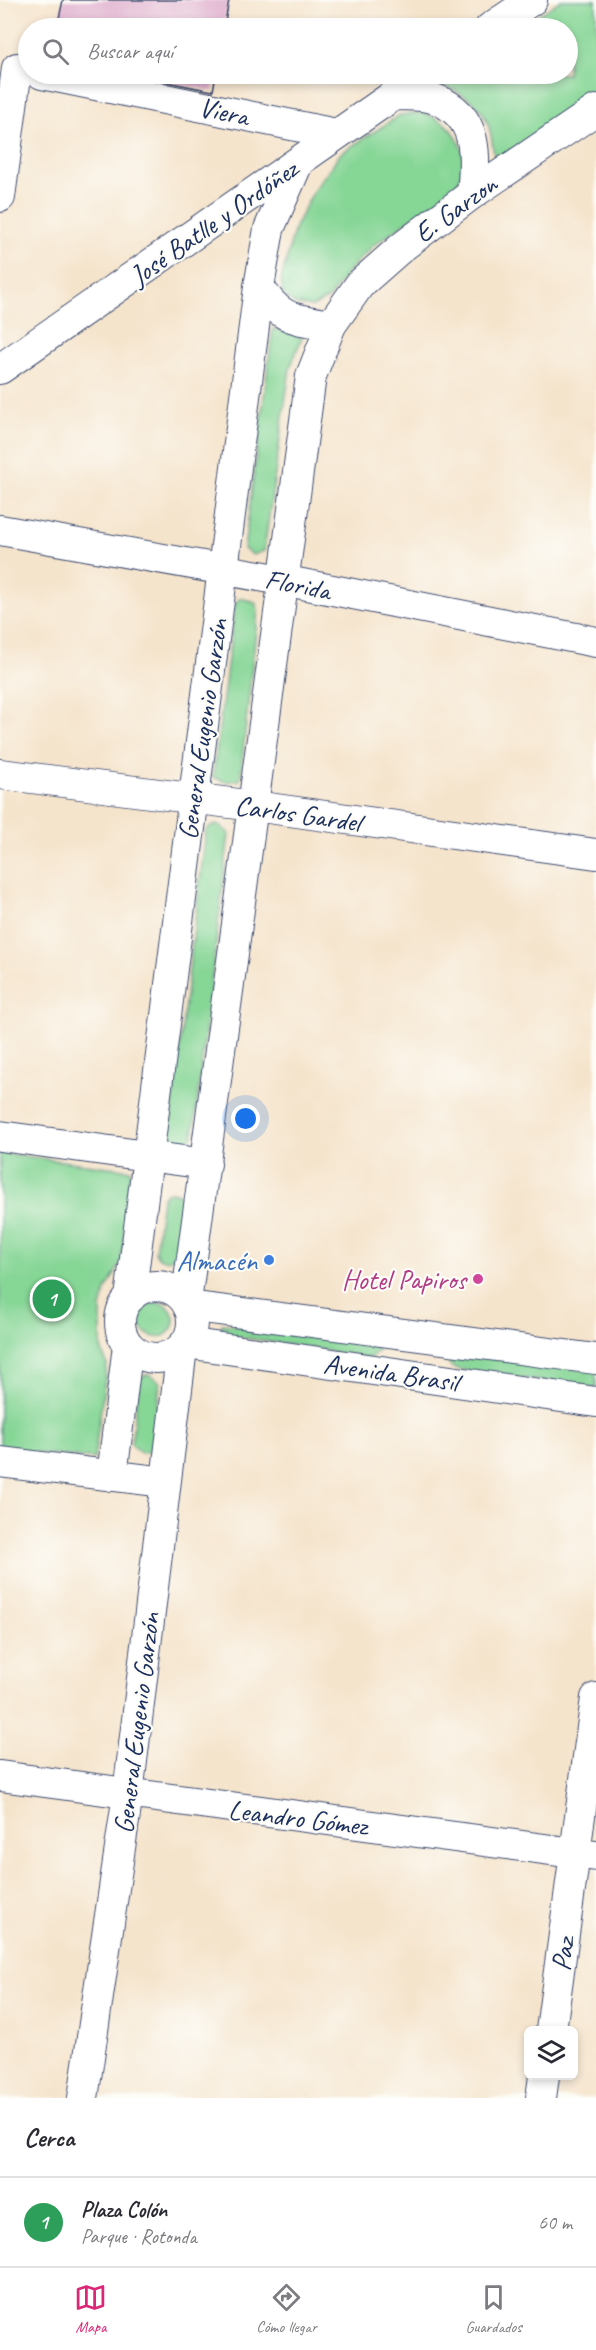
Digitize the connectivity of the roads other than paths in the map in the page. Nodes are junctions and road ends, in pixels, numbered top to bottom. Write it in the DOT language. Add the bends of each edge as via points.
graph roads {
  1 [pos="532,0"];
  2 [pos="505,18"];
  3 [pos="19,84"];
  4 [pos="94,84"];
  5 [pos="408,84"];
  6 [pos="393,94"];
  7 [pos="596,110"];
  8 [pos="336,134"];
  9 [pos="297,165"];
  10 [pos="472,194"];
  11 [pos="0,197"];
  12 [pos="259,287"];
  13 [pos="331,325"];
  14 [pos="0,369"];
  15 [pos="0,530"];
  16 [pos="224,570"];
  17 [pos="282,580"];
  18 [pos="596,642"];
  19 [pos="0,774"];
  20 [pos="192,799"];
  21 [pos="254,806"];
  22 [pos="596,854"];
  23 [pos="0,1136"];
  24 [pos="148,1156"];
  25 [pos="206,1164"];
  26 [pos="130,1298"];
  27 [pos="187,1304"];
  28 [pos="128,1345"];
  29 [pos="184,1345"];
  30 [pos="596,1359"];
  31 [pos="596,1402"];
  32 [pos="0,1462"];
  33 [pos="112,1476"];
  34 [pos="165,1482"];
  35 [pos="596,1698"];
  36 [pos="0,1776"];
  37 [pos="128,1794"];
  38 [pos="586,1855"];
  39 [pos="552,2026"];
  40 [pos="543,2080"];
  41 [pos="83,2098"];
  42 [pos="541,2098"];
  1 -- 2 [label="street"];
  3 -- 11 [label="street"];
  4 -- 8 [label="street, Viera"];
  5 -- 6 [label="street, José Batlle y Ordóñez"];
  6 -- 8 [label="street, José Batlle y Ordóñez"];
  6 -- 10 [label="street" via="434,98 470,126 476,159"];
  7 -- 10 [label="street, E. Garzon"];
  8 -- 9 [label="street, José Batlle y Ordóñez"];
  9 -- 12 [label="street, General Eugenio Garzón" via="269,229"];
  9 -- 14 [label="street, José Batlle y Ordóñez"];
  10 -- 13 [label="street, E. Garzon" via="360,284"];
  12 -- 13 [label="street" via="274,309 295,319"];
  12 -- 16 [label="street, General Eugenio Garzón"];
  13 -- 17 [label="street, General Eugenio Garzón" via="311,376"];
  15 -- 16 [label="street, Florida"];
  16 -- 17 [label="street, Florida"];
  16 -- 20 [label="street, General Eugenio Garzón"];
  17 -- 18 [label="street, Florida"];
  17 -- 21 [label="street, General Eugenio Garzón"];
  19 -- 20 [label="street, Carlos Gardel"];
  20 -- 21 [label="street, Carlos Gardel"];
  20 -- 24 [label="street, General Eugenio Garzón"];
  21 -- 22 [label="street, Carlos Gardel"];
  21 -- 25 [label="street, General Eugenio Garzón"];
  23 -- 24 [label="street"];
  24 -- 25 [label="street"];
  24 -- 26 [label="street, General Eugenio Garzón"];
  25 -- 27 [label="street, General Eugenio Garzón"];
  26 -- 27 [label="street" via="140,1290 159,1287 177,1293"];
  26 -- 28 [label="street" via="120,1322"];
  27 -- 29 [label="street" via="192,1318"];
  27 -- 30 [label="street, Avenida Brasil"];
  28 -- 29 [label="street" via="155,1358 170,1356"];
  28 -- 33 [label="street"];
  29 -- 31 [label="street, Avenida Brasil"];
  29 -- 34 [label="street, General Eugenio Garzón"];
  32 -- 33 [label="street"];
  33 -- 34 [label="street"];
  34 -- 37 [label="street, General Eugenio Garzón"];
  35 -- 38 [label="street, Paz"];
  36 -- 37 [label="street, Leandro Gómez"];
  37 -- 38 [label="street, Leandro Gómez"];
  37 -- 41 [label="street, General Eugenio Garzón"];
  38 -- 39 [label="street, Paz"];
  40 -- 42 [label="street"];
}
